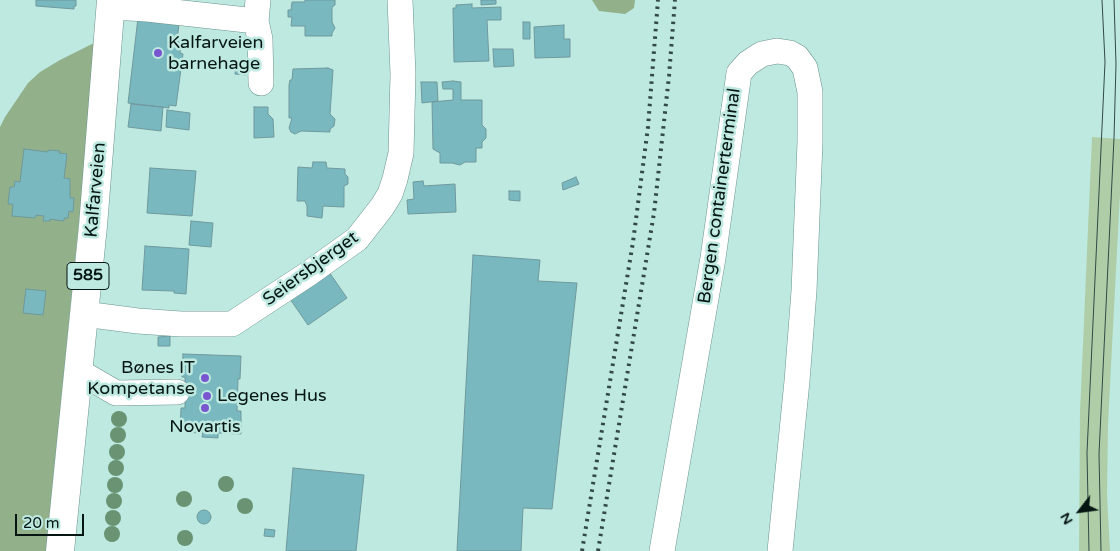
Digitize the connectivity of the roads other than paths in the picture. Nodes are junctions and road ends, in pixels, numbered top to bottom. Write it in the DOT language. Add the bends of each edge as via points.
graph roads {
  1 [pos="400,0"];
  2 [pos="111,3"];
  3 [pos="257,11"];
  4 [pos="261,83"];
  5 [pos="84,314"];
  6 [pos="78,371"];
  7 [pos="177,392"];
  8 [pos="60,551"];
  9 [pos="662,551"];
  10 [pos="780,551"];
  1 -- 5 [label="street, Seiersbjerget" via="403,74 401,153 390,194 357,239 232,324 138,322"];
  2 -- 3 [label="street, Kalfarveien" via="148,9"];
  2 -- 5 [label="main road, Kalfarveien / 585"];
  3 -- 4 [label="street, Kalfarveien"];
  5 -- 6 [label="main road, Kalfarveien / 585"];
  6 -- 7 [label="street" via="116,393"];
  6 -- 8 [label="main road, Kalfarveien / 585"];
  9 -- 10 [label="street, Bergen containerterminal" via="713,258 739,73 762,54 778,51 790,53 805,68 810,92 804,291"];
}
